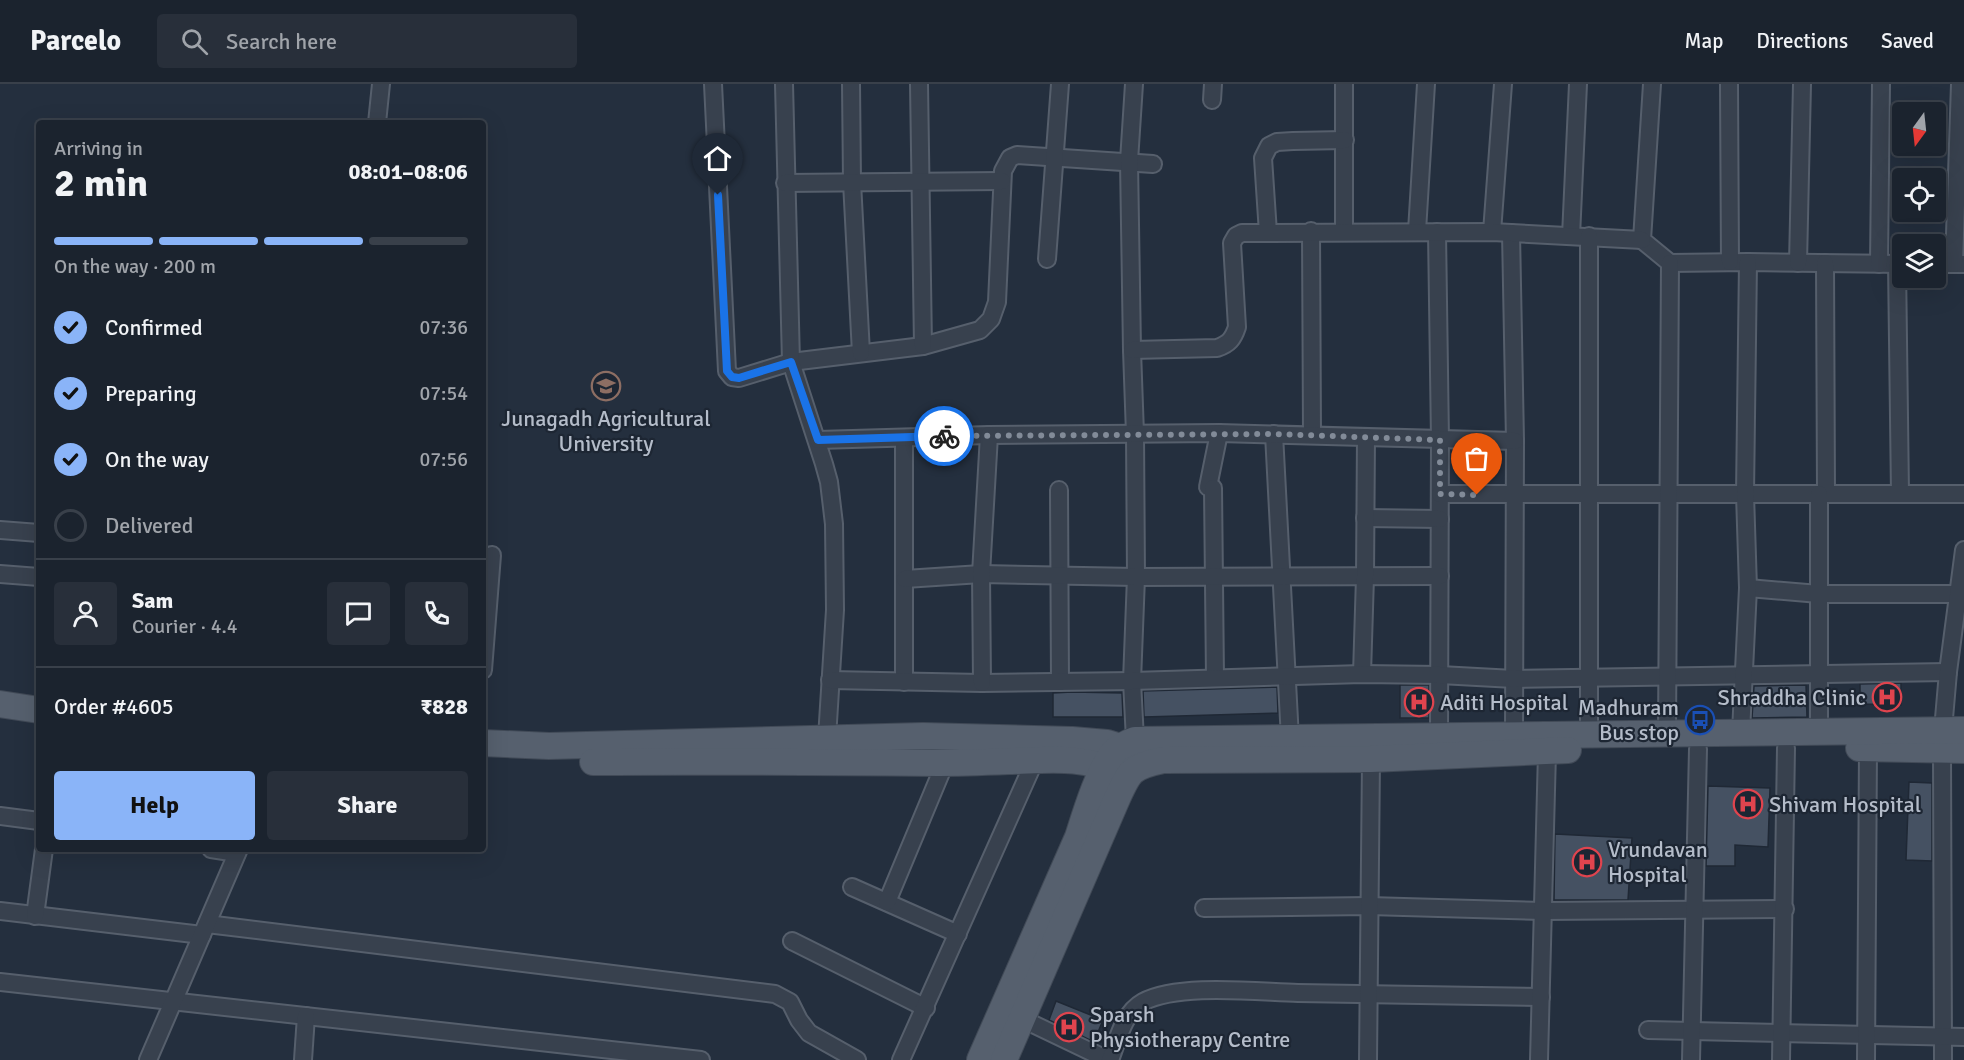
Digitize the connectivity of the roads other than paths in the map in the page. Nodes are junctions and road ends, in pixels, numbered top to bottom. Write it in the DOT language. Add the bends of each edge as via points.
graph roads {
  1 [pos="381,84"];
  2 [pos="713,84"];
  3 [pos="784,84"];
  4 [pos="851,84"];
  5 [pos="919,84"];
  6 [pos="1060,84"];
  7 [pos="1134,84"];
  8 [pos="1344,84"];
  9 [pos="1426,84"];
  10 [pos="1503,84"];
  11 [pos="1578,84"];
  12 [pos="1652,84"];
  13 [pos="1729,84"];
  14 [pos="1802,84"];
  15 [pos="1881,84"];
  16 [pos="1960,84"];
  17 [pos="377,120"];
  18 [pos="1345,140"];
  19 [pos="1054,156"];
  20 [pos="1129,161"];
  21 [pos="1153,164"];
  22 [pos="852,182"];
  23 [pos="1002,182"];
  24 [pos="785,183"];
  25 [pos="920,183"];
  26 [pos="1311,231"];
  27 [pos="1418,231"];
  28 [pos="1344,232"];
  29 [pos="1437,232"];
  30 [pos="1492,232"];
  31 [pos="1268,233"];
  32 [pos="1510,233"];
  33 [pos="1571,236"];
  34 [pos="1589,236"];
  35 [pos="1642,240"];
  36 [pos="1047,259"];
  37 [pos="1730,262"];
  38 [pos="1748,262"];
  39 [pos="1670,263"];
  40 [pos="1798,263"];
  41 [pos="1825,263"];
  42 [pos="1879,264"];
  43 [pos="1892,264"];
  44 [pos="1959,264"];
  45 [pos="1900,288"];
  46 [pos="923,346"];
  47 [pos="1132,350"];
  48 [pos="861,353"];
  49 [pos="792,366"];
  50 [pos="1136,434"];
  51 [pos="1219,434"];
  52 [pos="1274,434"];
  53 [pos="1312,434"];
  54 [pos="988,435"];
  55 [pos="1366,437"];
  56 [pos="904,438"];
  57 [pos="818,440"];
  58 [pos="1440,440"];
  59 [pos="1515,441"];
  60 [pos="1059,490"];
  61 [pos="1440,494"];
  62 [pos="1589,494"];
  63 [pos="1668,494"];
  64 [pos="1745,494"];
  65 [pos="1822,494"];
  66 [pos="1900,494"];
  67 [pos="1964,494"];
  68 [pos="1514,495"];
  69 [pos="1365,518"];
  70 [pos="1440,519"];
  71 [pos="0,530"];
  72 [pos="36,533"];
  73 [pos="1964,550"];
  74 [pos="492,555"];
  75 [pos="0,574"];
  76 [pos="981,574"];
  77 [pos="1214,575"];
  78 [pos="1060,576"];
  79 [pos="1136,576"];
  80 [pos="1283,576"];
  81 [pos="1440,576"];
  82 [pos="36,577"];
  83 [pos="1365,577"];
  84 [pos="905,579"];
  85 [pos="1748,588"];
  86 [pos="1819,594"];
  87 [pos="1958,594"];
  88 [pos="486,606"];
  89 [pos="1948,672"];
  90 [pos="1362,674"];
  91 [pos="1820,674"];
  92 [pos="1440,675"];
  93 [pos="1744,675"];
  94 [pos="1287,676"];
  95 [pos="1668,676"];
  96 [pos="1589,677"];
  97 [pos="1215,678"];
  98 [pos="1514,679"];
  99 [pos="830,680"];
  100 [pos="1132,681"];
  101 [pos="904,682"];
  102 [pos="1060,682"];
  103 [pos="982,683"];
  104 [pos="0,688"];
  105 [pos="36,693"];
  106 [pos="0,704"];
  107 [pos="36,710"];
  108 [pos="1819,731"];
  109 [pos="1741,732"];
  110 [pos="1667,733"];
  111 [pos="1589,734"];
  112 [pos="1438,735"];
  113 [pos="1514,735"];
  114 [pos="827,738"];
  115 [pos="1290,739"];
  116 [pos="1953,740"];
  117 [pos="486,743"];
  118 [pos="1786,748"];
  119 [pos="1868,748"];
  120 [pos="1698,749"];
  121 [pos="1547,752"];
  122 [pos="486,759"];
  123 [pos="1126,759"];
  124 [pos="1371,759"];
  125 [pos="1035,760"];
  126 [pos="945,763"];
  127 [pos="0,816"];
  128 [pos="36,821"];
  129 [pos="44,852"];
  130 [pos="238,852"];
  131 [pos="852,887"];
  132 [pos="887,902"];
  133 [pos="1369,906"];
  134 [pos="1204,908"];
  135 [pos="1694,909"];
  136 [pos="1785,909"];
  137 [pos="0,911"];
  138 [pos="1543,911"];
  139 [pos="35,916"];
  140 [pos="205,930"];
  141 [pos="958,934"];
  142 [pos="792,941"];
  143 [pos="0,982"];
  144 [pos="1368,993"];
  145 [pos="1541,997"];
  146 [pos="173,1002"];
  147 [pos="926,1008"];
  148 [pos="1012,1014"];
  149 [pos="306,1016"];
  150 [pos="1648,1030"];
  151 [pos="1691,1031"];
  152 [pos="1782,1034"];
  153 [pos="1866,1035"];
  154 [pos="1943,1036"];
  155 [pos="1964,1037"];
  156 [pos="148,1060"];
  157 [pos="303,1060"];
  158 [pos="701,1060"];
  159 [pos="857,1060"];
  160 [pos="902,1060"];
  161 [pos="980,1060"];
  162 [pos="1004,1060"];
  163 [pos="1109,1060"];
  164 [pos="1368,1060"];
  165 [pos="1539,1060"];
  166 [pos="1691,1060"];
  167 [pos="1781,1060"];
  168 [pos="1866,1060"];
  169 [pos="1943,1060"];
  1 -- 17 [label="street"];
  2 -- 49 [label="street" via="727,371 739,378"];
  3 -- 24 [label="street"];
  4 -- 22 [label="street"];
  5 -- 25 [label="street"];
  6 -- 19 [label="street"];
  7 -- 20 [label="street"];
  8 -- 18 [label="street"];
  9 -- 27 [label="street"];
  10 -- 30 [label="street"];
  11 -- 33 [label="street"];
  12 -- 35 [label="street"];
  13 -- 37 [label="street"];
  14 -- 40 [label="street"];
  15 -- 42 [label="street"];
  16 -- 44 [label="street"];
  18 -- 28 [label="street"];
  18 -- 31 [label="street" via="1277,142 1269,146 1263,159"];
  19 -- 20 [label="street"];
  19 -- 23 [label="street" via="1010,158"];
  19 -- 36 [label="street"];
  20 -- 21 [label="street"];
  20 -- 47 [label="street"];
  22 -- 24 [label="street"];
  22 -- 25 [label="street"];
  22 -- 48 [label="street"];
  23 -- 25 [label="street"];
  23 -- 46 [label="street" via="997,302 991,319 980,330"];
  24 -- 49 [label="street"];
  25 -- 46 [label="street"];
  26 -- 28 [label="street"];
  26 -- 31 [label="street"];
  26 -- 53 [label="street"];
  27 -- 28 [label="street"];
  27 -- 29 [label="street"];
  29 -- 30 [label="street"];
  29 -- 58 [label="street"];
  30 -- 32 [label="street"];
  31 -- 47 [label="street" via="1242,233 1232,243 1237,327 1233,339 1217,348"];
  32 -- 33 [label="street"];
  32 -- 59 [label="street"];
  33 -- 34 [label="street"];
  34 -- 35 [label="street"];
  34 -- 62 [label="street"];
  35 -- 39 [label="street"];
  37 -- 38 [label="street"];
  37 -- 39 [label="street"];
  38 -- 40 [label="street"];
  38 -- 64 [label="street"];
  39 -- 63 [label="street"];
  40 -- 41 [label="street"];
  41 -- 42 [label="street"];
  41 -- 65 [label="street"];
  42 -- 43 [label="street"];
  45 -- 66 [label="street"];
  46 -- 48 [label="street"];
  47 -- 50 [label="street"];
  48 -- 49 [label="street"];
  49 -- 57 [label="street"];
  50 -- 51 [label="street"];
  50 -- 54 [label="street"];
  50 -- 79 [label="street"];
  51 -- 52 [label="street"];
  51 -- 77 [label="street" via="1211,488"];
  52 -- 53 [label="street"];
  52 -- 80 [label="street"];
  53 -- 55 [label="street"];
  54 -- 56 [label="street"];
  54 -- 76 [label="street"];
  55 -- 58 [label="street"];
  55 -- 69 [label="street"];
  56 -- 57 [label="street"];
  56 -- 84 [label="street"];
  57 -- 99 [label="street" via="834,524"];
  58 -- 59 [label="street"];
  58 -- 61 [label="street"];
  59 -- 68 [label="street"];
  60 -- 78 [label="street"];
  61 -- 68 [label="street"];
  61 -- 70 [label="street"];
  62 -- 63 [label="street"];
  62 -- 68 [label="street"];
  62 -- 96 [label="street"];
  63 -- 64 [label="street"];
  63 -- 95 [label="street"];
  64 -- 65 [label="street"];
  64 -- 85 [label="street"];
  65 -- 66 [label="street"];
  65 -- 86 [label="street"];
  66 -- 67 [label="street"];
  68 -- 98 [label="street"];
  69 -- 70 [label="street"];
  69 -- 83 [label="street"];
  70 -- 81 [label="street"];
  71 -- 72 [label="street"];
  73 -- 87 [label="street"];
  74 -- 88 [label="street"];
  75 -- 82 [label="street"];
  76 -- 78 [label="street"];
  76 -- 84 [label="street"];
  76 -- 103 [label="street"];
  77 -- 79 [label="street"];
  77 -- 80 [label="street"];
  77 -- 97 [label="street"];
  78 -- 79 [label="street"];
  78 -- 102 [label="street"];
  79 -- 100 [label="street"];
  80 -- 83 [label="street"];
  80 -- 94 [label="street"];
  81 -- 83 [label="street"];
  81 -- 92 [label="street"];
  83 -- 90 [label="street"];
  84 -- 101 [label="street"];
  85 -- 86 [label="street"];
  85 -- 93 [label="street"];
  86 -- 87 [label="street"];
  86 -- 91 [label="street"];
  87 -- 89 [label="street"];
  89 -- 91 [label="street"];
  89 -- 116 [label="street"];
  90 -- 92 [label="street"];
  90 -- 94 [label="street"];
  91 -- 93 [label="street"];
  91 -- 108 [label="street"];
  92 -- 98 [label="street"];
  92 -- 112 [label="street"];
  93 -- 95 [label="street"];
  93 -- 109 [label="street"];
  94 -- 97 [label="street"];
  94 -- 115 [label="street"];
  95 -- 96 [label="street"];
  95 -- 110 [label="street"];
  96 -- 98 [label="street"];
  96 -- 111 [label="street"];
  97 -- 100 [label="street"];
  98 -- 113 [label="street"];
  99 -- 101 [label="street"];
  99 -- 114 [label="street"];
  100 -- 102 [label="street"];
  100 -- 123 [label="street"];
  101 -- 103 [label="street"];
  102 -- 103 [label="street"];
  104 -- 105 [label="main road"];
  106 -- 107 [label="main road"];
  108 -- 109 [label="main road"];
  108 -- 116 [label="main road"];
  109 -- 110 [label="main road"];
  110 -- 111 [label="main road"];
  111 -- 113 [label="main road"];
  112 -- 113 [label="main road"];
  112 -- 115 [label="main road"];
  114 -- 117 [label="main road" via="549,746"];
  114 -- 123 [label="main road" via="1072,740 1107,743"];
  115 -- 123 [label="main road"];
  116 -- 119 [label="main road"];
  116 -- 154 [label="street"];
  118 -- 119 [label="main road"];
  118 -- 120 [label="main road"];
  118 -- 136 [label="street"];
  119 -- 153 [label="street"];
  120 -- 121 [label="main road"];
  120 -- 135 [label="street"];
  121 -- 124 [label="main road"];
  121 -- 138 [label="street"];
  122 -- 126 [label="main road"];
  123 -- 124 [label="main road"];
  123 -- 125 [label="main road"];
  123 -- 148 [label="main road" via="1089,802"];
  124 -- 133 [label="street"];
  125 -- 126 [label="main road"];
  125 -- 141 [label="street"];
  126 -- 132 [label="street"];
  127 -- 128 [label="street"];
  129 -- 139 [label="street"];
  130 -- 140 [label="street"];
  131 -- 132 [label="street"];
  132 -- 141 [label="street"];
  133 -- 134 [label="street"];
  133 -- 138 [label="street"];
  133 -- 144 [label="street"];
  135 -- 136 [label="street"];
  135 -- 138 [label="street"];
  135 -- 151 [label="street"];
  136 -- 152 [label="street"];
  137 -- 139 [label="street"];
  138 -- 145 [label="street"];
  139 -- 140 [label="street"];
  140 -- 146 [label="street"];
  140 -- 159 [label="street" via="775,994 790,1002 809,1033"];
  141 -- 147 [label="street"];
  142 -- 147 [label="street"];
  143 -- 146 [label="street"];
  144 -- 145 [label="street"];
  144 -- 163 [label="street" via="1219,990 1146,1000 1126,1019"];
  144 -- 164 [label="street"];
  145 -- 165 [label="street"];
  146 -- 149 [label="street"];
  146 -- 156 [label="street"];
  147 -- 160 [label="street"];
  148 -- 161 [label="main road"];
  148 -- 162 [label="main road"];
  148 -- 163 [label="street"];
  149 -- 157 [label="street"];
  149 -- 158 [label="street"];
  150 -- 151 [label="street"];
  151 -- 152 [label="street"];
  151 -- 166 [label="street"];
  152 -- 153 [label="street"];
  152 -- 167 [label="street"];
  153 -- 154 [label="street"];
  153 -- 168 [label="street"];
  154 -- 155 [label="street"];
  154 -- 169 [label="street"];
}
